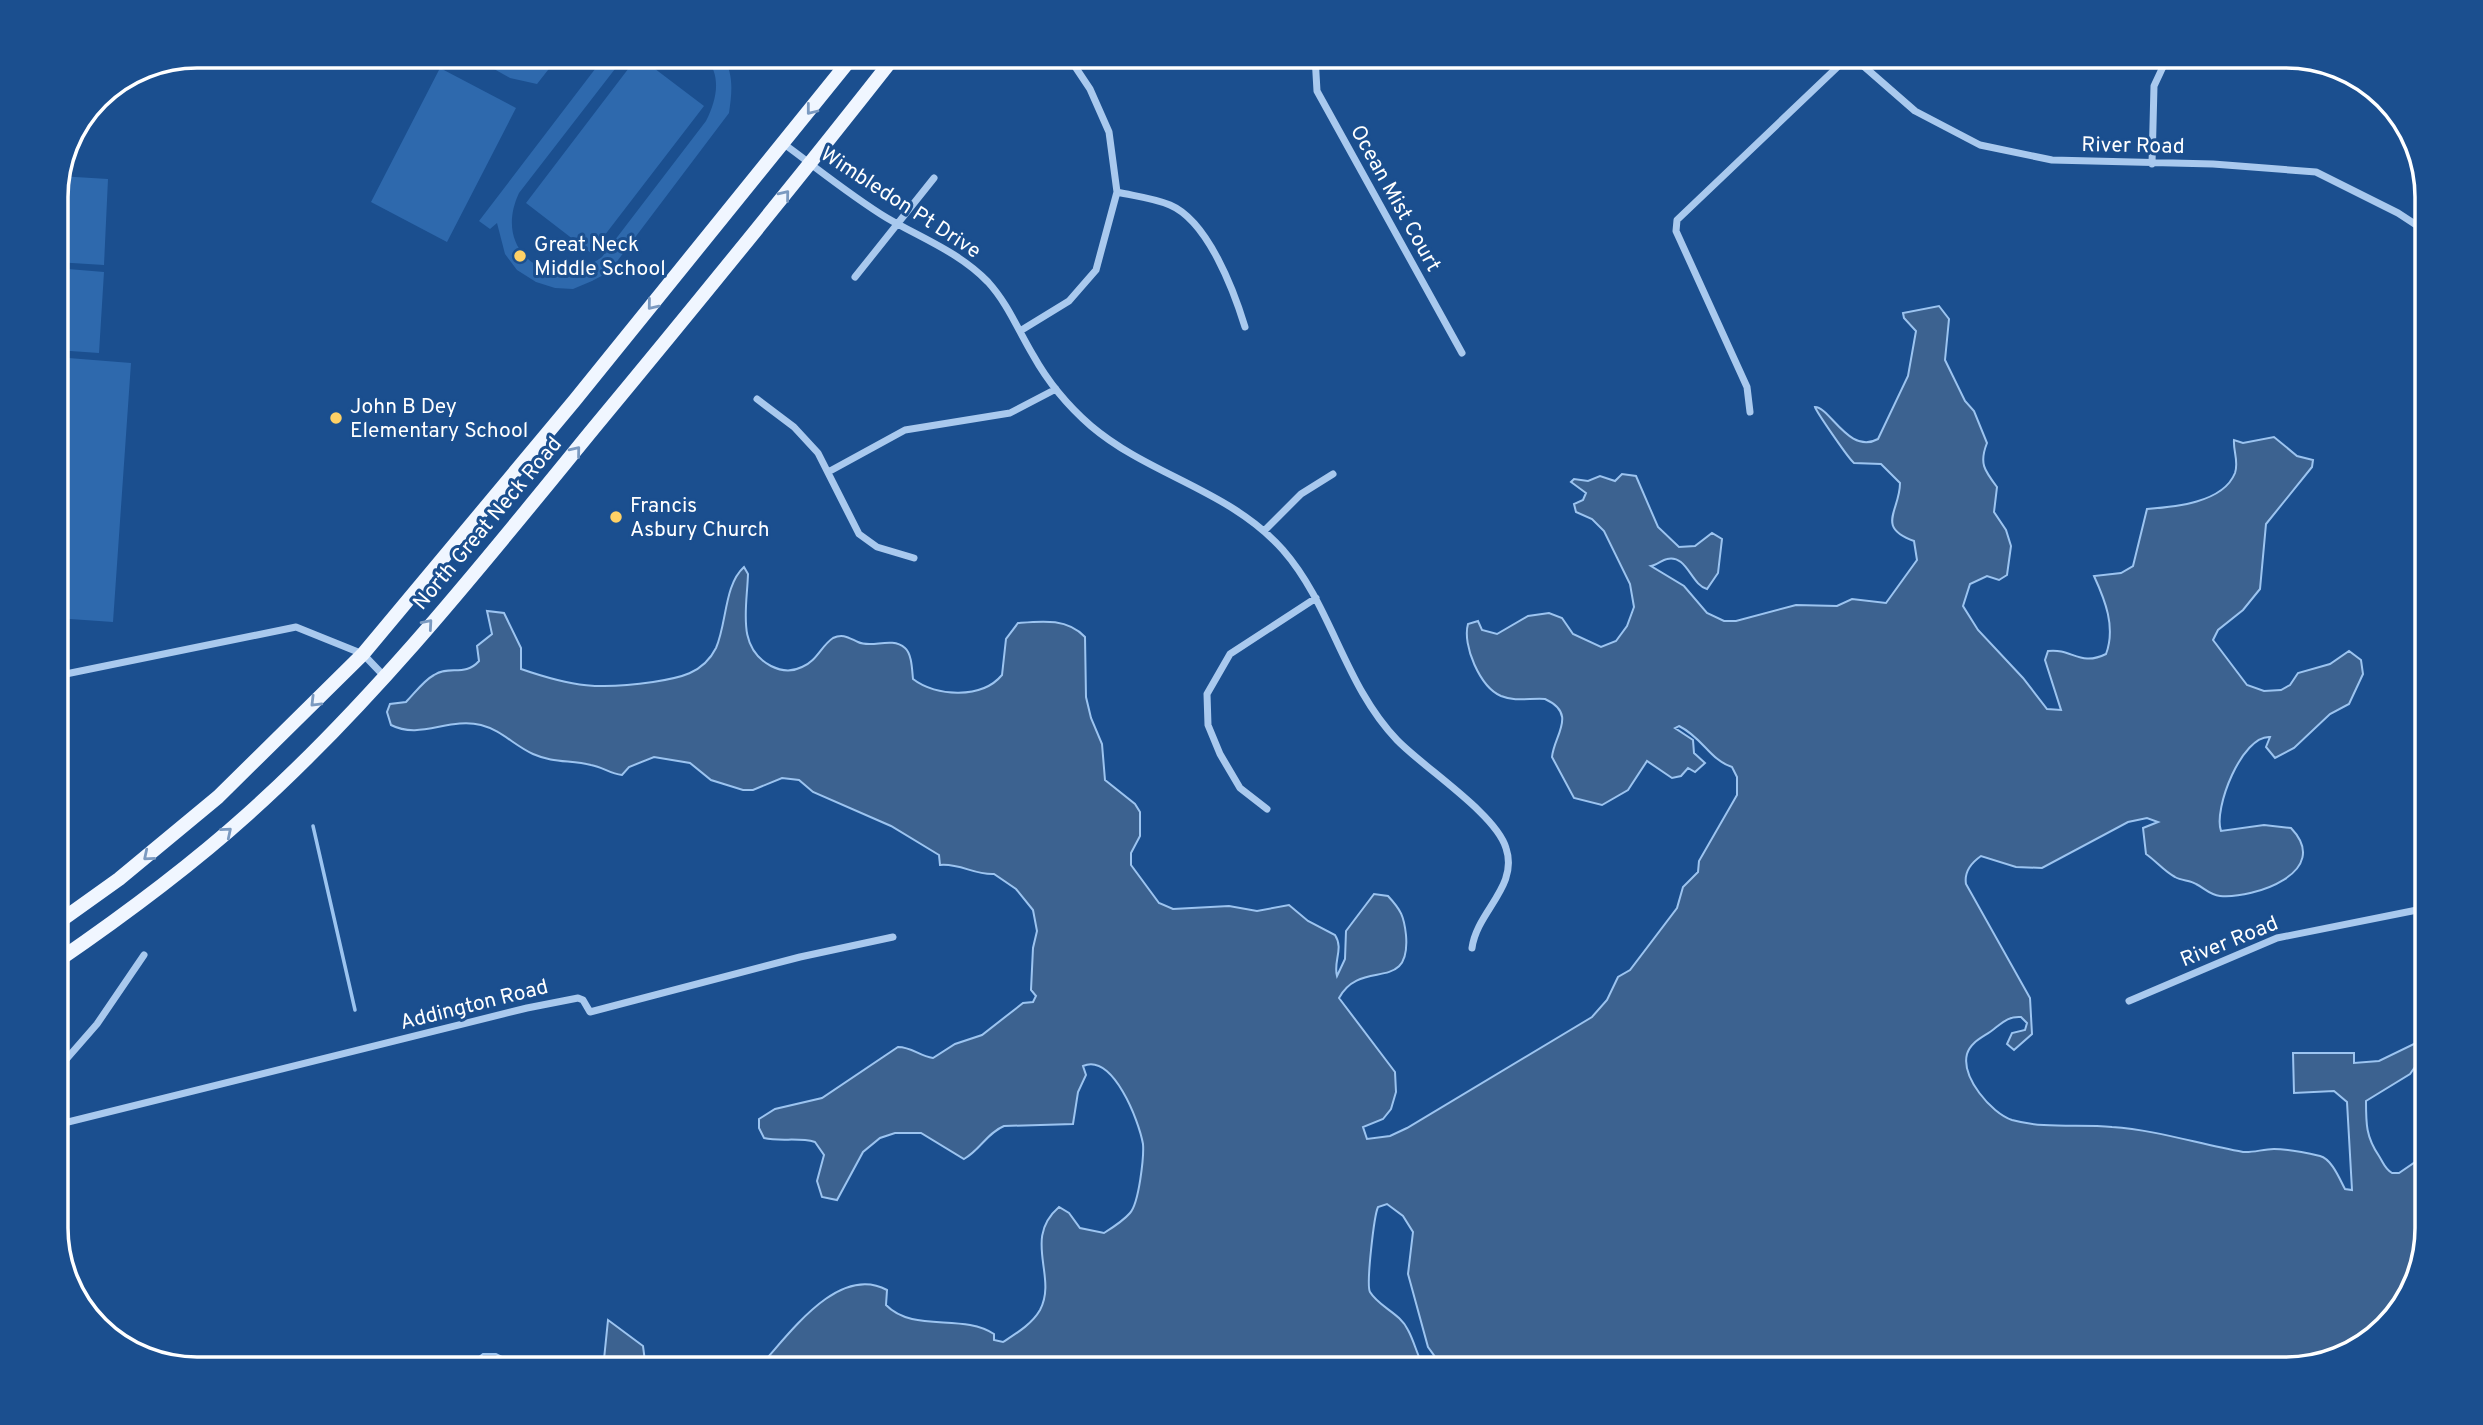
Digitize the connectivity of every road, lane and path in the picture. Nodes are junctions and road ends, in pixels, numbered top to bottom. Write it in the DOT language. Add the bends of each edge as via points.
graph roads {
  1 [pos="1316,68"];
  2 [pos="1838,68"];
  3 [pos="1865,68"];
  4 [pos="2162,68"];
  5 [pos="843,69"];
  6 [pos="885,69"];
  7 [pos="1076,69"];
  8 [pos="784,144"];
  9 [pos="810,164"];
  10 [pos="2152,164"];
  11 [pos="934,178"];
  12 [pos="1117,192"];
  13 [pos="897,223"];
  14 [pos="2414,224"];
  15 [pos="855,277"];
  16 [pos="1245,327"];
  17 [pos="1020,331"];
  18 [pos="1462,353"];
  19 [pos="1056,389"];
  20 [pos="757,399"];
  21 [pos="1750,412"];
  22 [pos="830,471"];
  23 [pos="1333,474"];
  24 [pos="1265,531"];
  25 [pos="914,558"];
  26 [pos="1316,597"];
  27 [pos="363,654"];
  28 [pos="69,673"];
  29 [pos="384,676"];
  30 [pos="1267,809"];
  31 [pos="2415,910"];
  32 [pos="69,915"];
  33 [pos="893,937"];
  34 [pos="1472,948"];
  35 [pos="69,953"];
  36 [pos="144,955"];
  37 [pos="2129,1001"];
  38 [pos="69,1056"];
  39 [pos="69,1122"];
  1 -- 18 [label="street, Ocean Mist Court" via="1317,91"];
  2 -- 21 [label="street" via="1677,220 1675,230 1747,387"];
  3 -- 10 [label="street, River Road" via="1915,111 1980,145 2052,160"];
  4 -- 10 [label="street" via="2154,86"];
  5 -- 8 [label="main road, North Great Neck Road, one-way"];
  6 -- 9 [label="main road, North Great Neck Road"];
  7 -- 12 [label="street" via="1109,132"];
  8 -- 9 [label="street, Wimbledon Pt Drive"];
  8 -- 27 [label="main road, North Great Neck Road, one-way"];
  9 -- 13 [label="street, Wimbledon Pt Drive"];
  29 -- 9 [label="main road, North Great Neck Road, one-way" via="518,521"];
  10 -- 14 [label="street, River Road" via="2316,172"];
  11 -- 13 [label="street"];
  12 -- 16 [label="street" via="1171,205 1195,225 1233,285"];
  12 -- 17 [label="street" via="1096,270 1069,301"];
  13 -- 15 [label="street"];
  13 -- 17 [label="street, Wimbledon Pt Drive" via="970,265 998,294"];
  17 -- 19 [label="street, Wimbledon Pt Drive"];
  19 -- 22 [label="street" via="1010,412 905,430"];
  19 -- 24 [label="street, Wimbledon Pt Drive" via="1110,440 1210,493"];
  20 -- 22 [label="street" via="803,435"];
  22 -- 25 [label="street" via="859,534 877,547"];
  23 -- 24 [label="street" via="1301,494"];
  24 -- 26 [label="street, Wimbledon Pt Drive"];
  26 -- 30 [label="street" via="1230,654 1207,694 1208,725 1220,754 1240,788"];
  26 -- 34 [label="street, Wimbledon Pt Drive" via="1352,678 1376,716 1405,748 1493,825 1506,845 1507,876 1480,921"];
  27 -- 28 [label="street" via="296,627"];
  27 -- 29 [label="street"];
  27 -- 32 [label="main road, North Great Neck Road, one-way" via="218,797"];
  35 -- 29 [label="main road, North Great Neck Road, one-way" via="150,897 249,813"];
  31 -- 37 [label="street, River Road" via="2277,938"];
  33 -- 39 [label="street, Addington Road" via="590,1012 578,998 527,1008"];
  36 -- 38 [label="street"];
}
